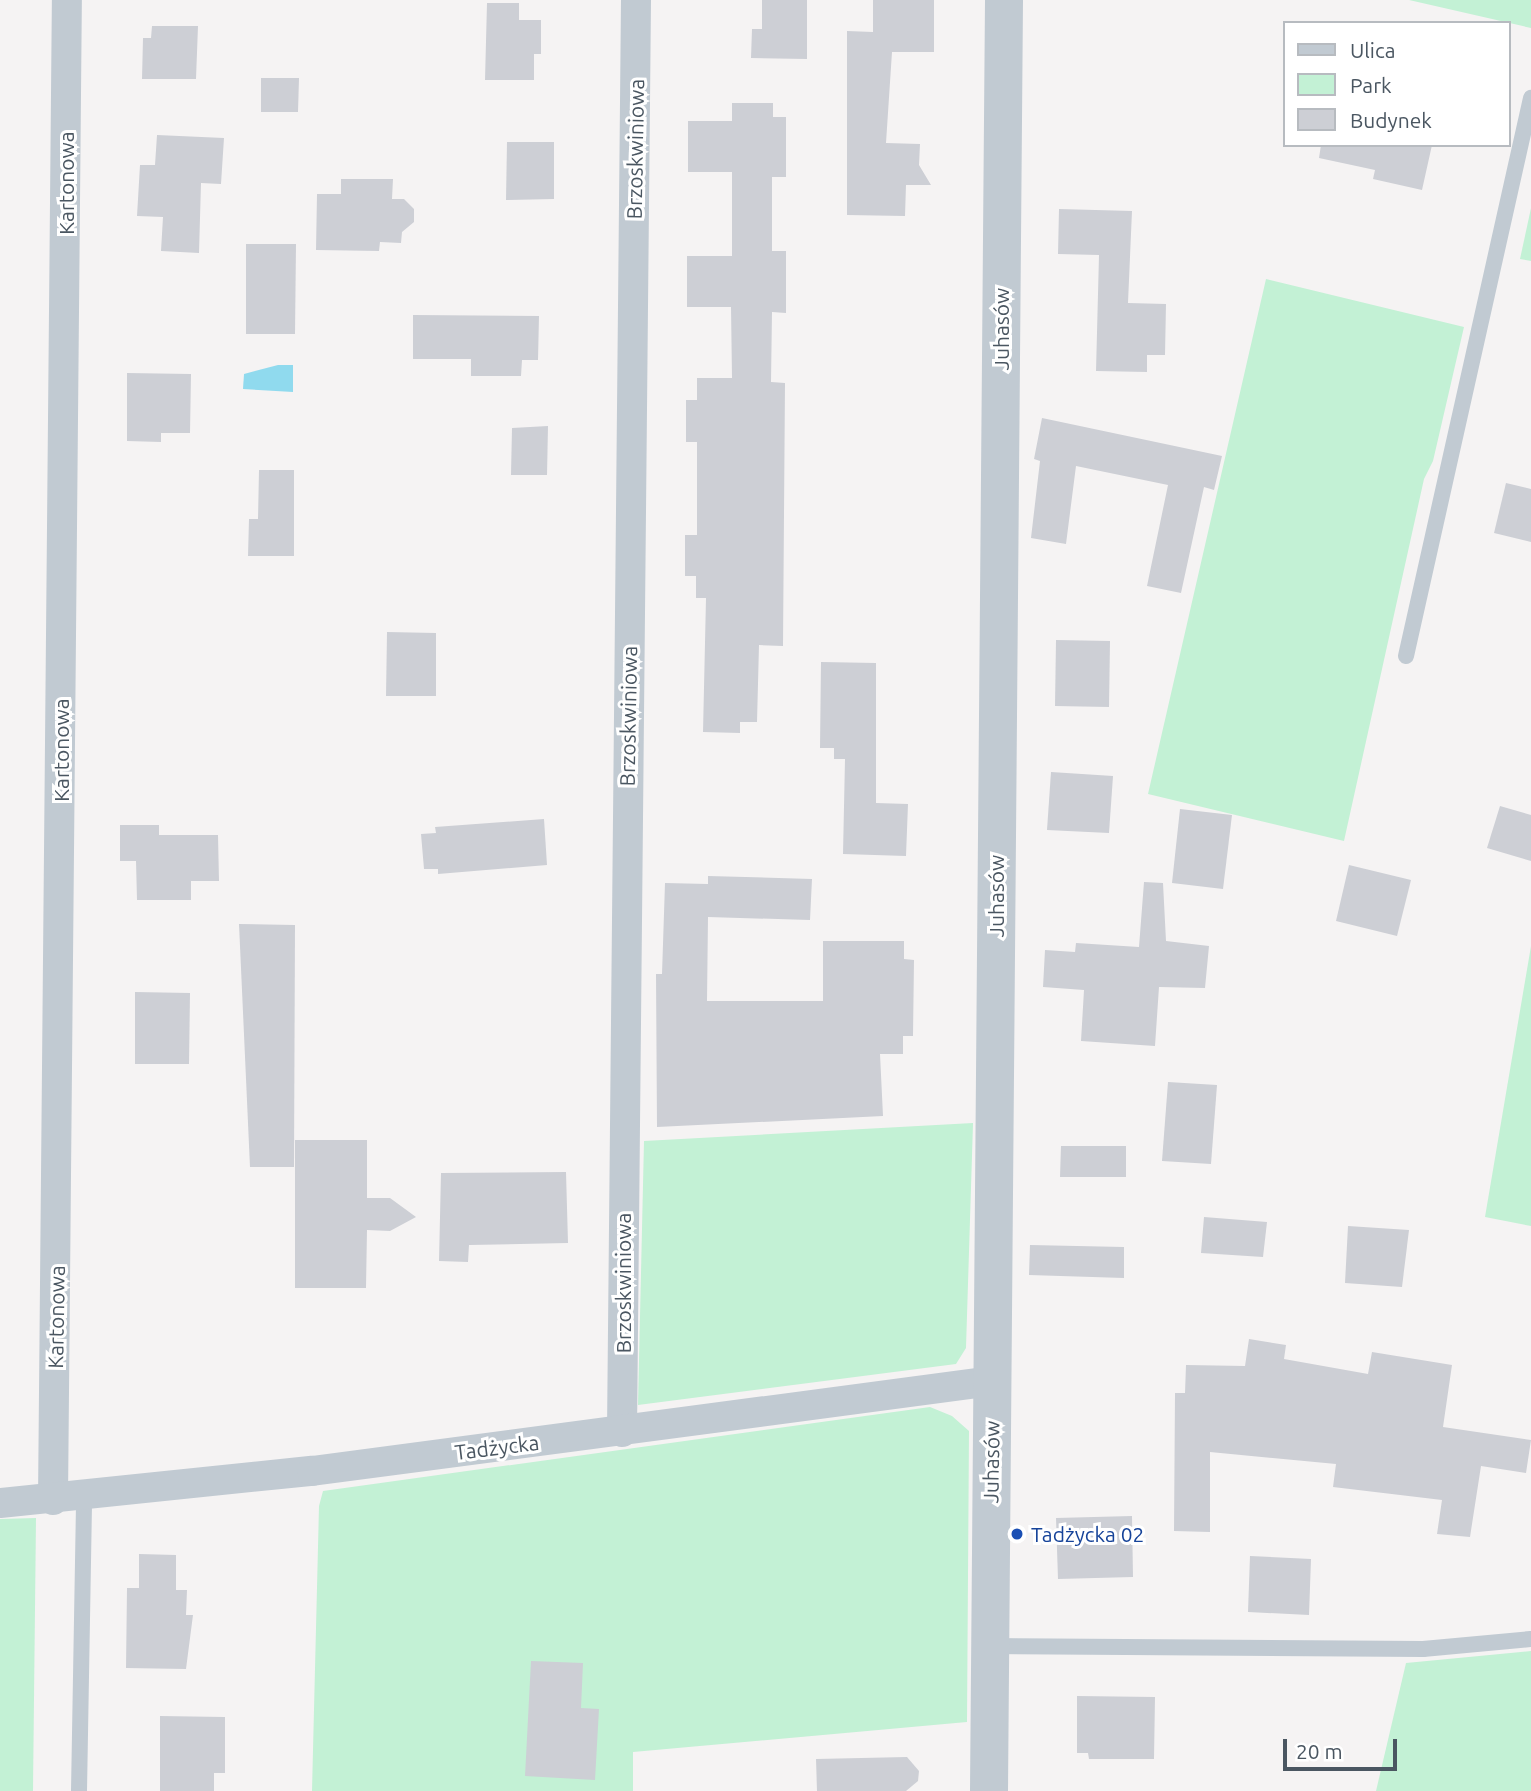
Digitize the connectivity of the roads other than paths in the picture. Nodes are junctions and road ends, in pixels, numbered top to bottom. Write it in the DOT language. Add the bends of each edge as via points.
graph roads {
  1 [pos="67,0"];
  2 [pos="636,0"];
  3 [pos="1004,0"];
  4 [pos="1531,98"];
  5 [pos="1406,656"];
  6 [pos="993,1381"];
  7 [pos="622,1432"];
  8 [pos="85,1497"];
  9 [pos="53,1500"];
  10 [pos="0,1503"];
  11 [pos="1531,1639"];
  12 [pos="989,1646"];
  13 [pos="79,1791"];
  14 [pos="989,1791"];
  1 -- 9 [label="street, Kartonowa"];
  2 -- 7 [label="street, Brzoskwiniowa"];
  3 -- 6 [label="street, Juhasów"];
  4 -- 5 [label="lane"];
  6 -- 7 [label="street, Tadżycka"];
  6 -- 12 [label="street, Juhasów"];
  7 -- 8 [label="street, Tadżycka"];
  8 -- 9 [label="street, Tadżycka"];
  8 -- 13 [label="lane"];
  9 -- 10 [label="street, Tadżycka"];
  11 -- 12 [label="lane" via="1423,1649"];
  12 -- 14 [label="street, Juhasów"];
}
